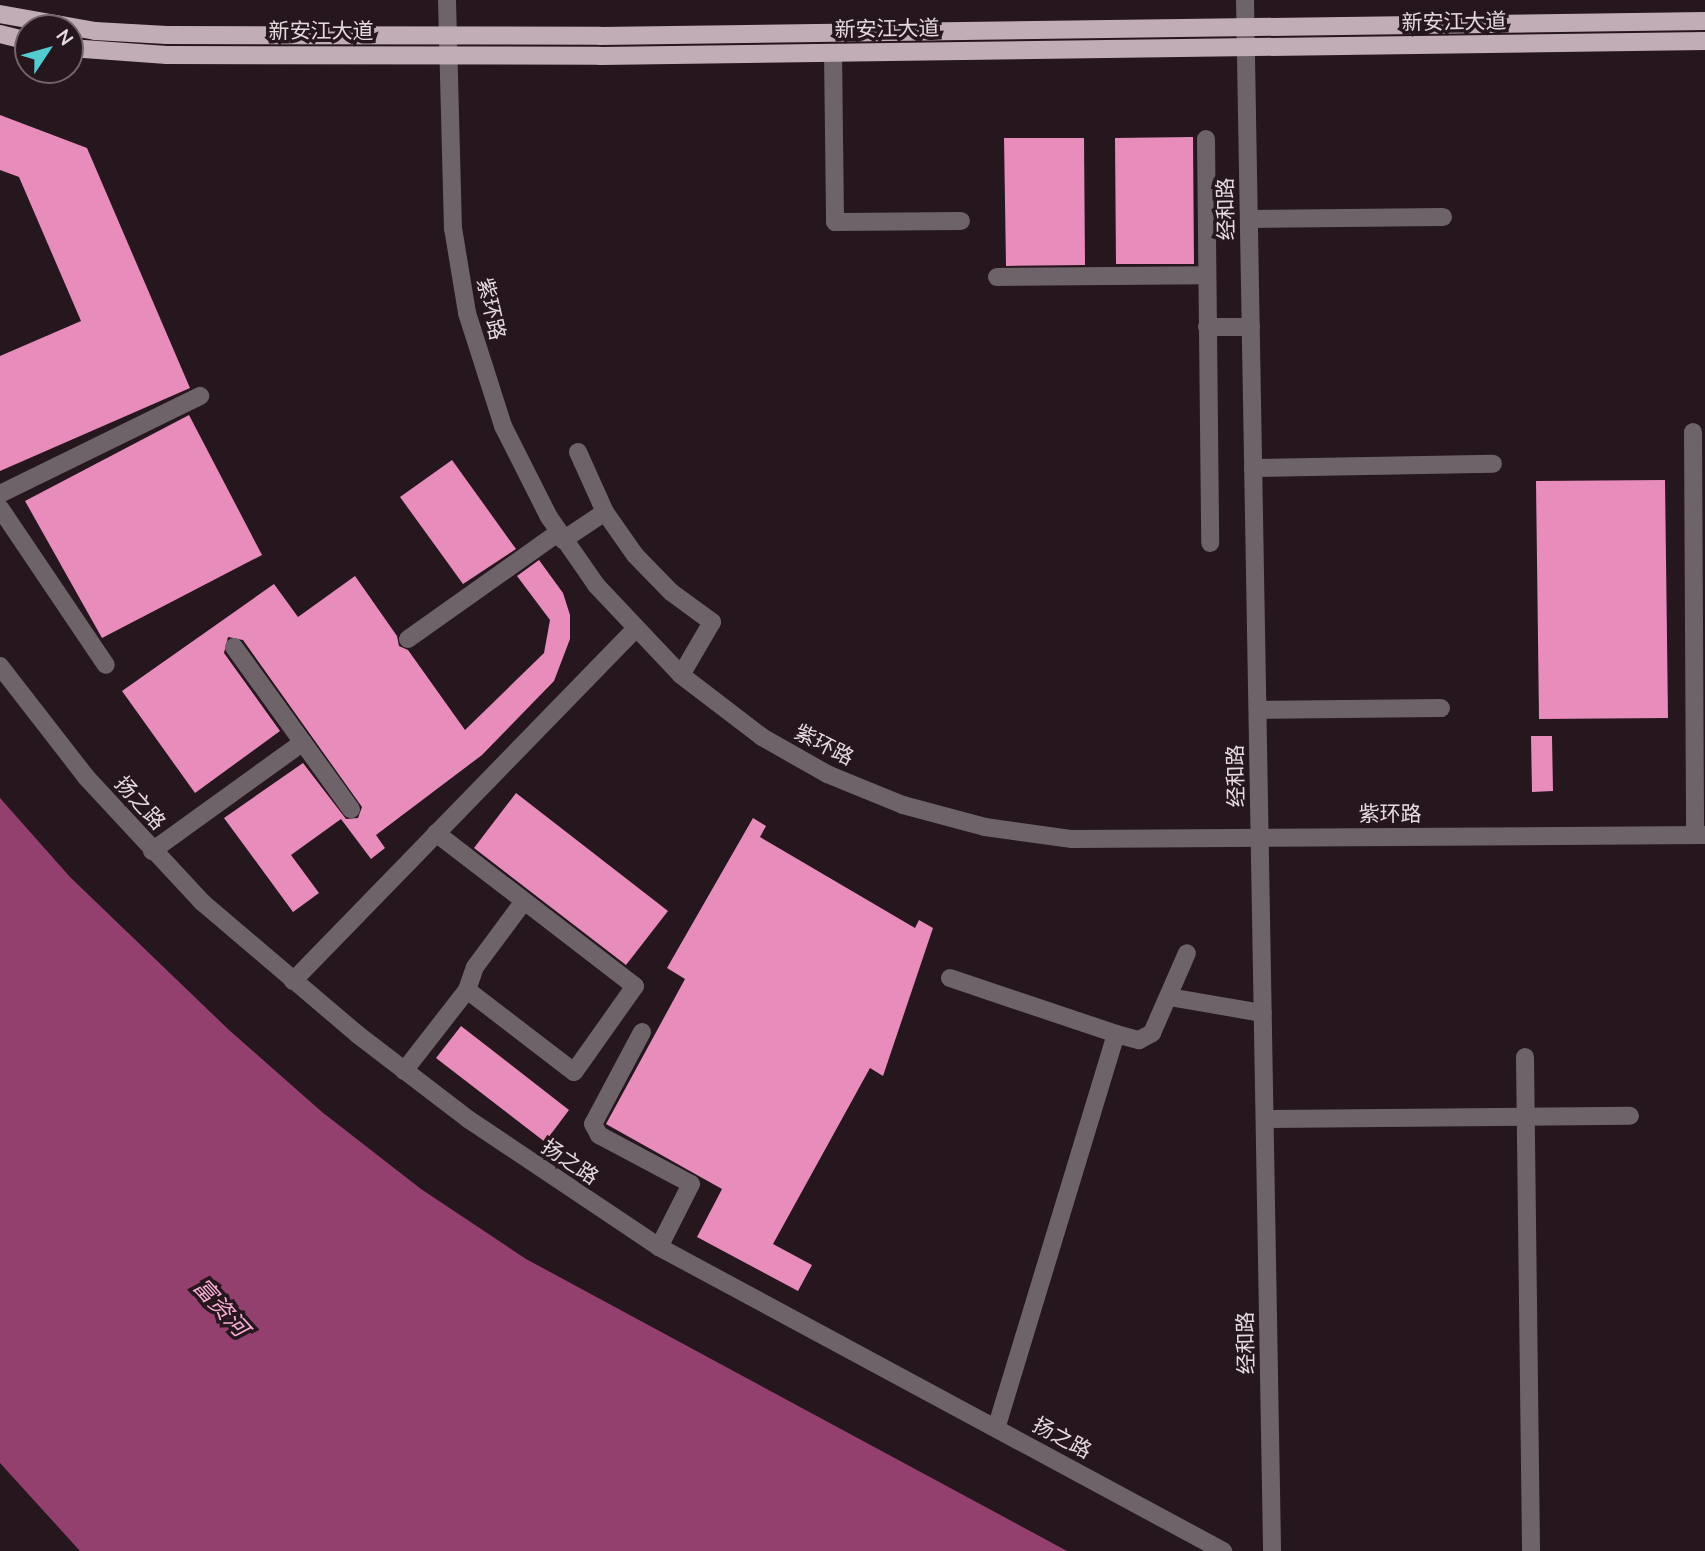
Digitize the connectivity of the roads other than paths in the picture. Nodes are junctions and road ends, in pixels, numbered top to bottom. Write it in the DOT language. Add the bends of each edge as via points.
graph roads {
  1 [pos="447,0"];
  2 [pos="1245,0"];
  3 [pos="0,14"];
  4 [pos="1705,21"];
  5 [pos="1245,27"];
  6 [pos="448,35"];
  7 [pos="1705,41"];
  8 [pos="1246,47"];
  9 [pos="84,49"];
  10 [pos="833,53"];
  11 [pos="448,55"];
  12 [pos="1206,139"];
  13 [pos="1443,217"];
  14 [pos="1249,219"];
  15 [pos="961,221"];
  16 [pos="1207,275"];
  17 [pos="997,277"];
  18 [pos="1208,327"];
  19 [pos="1251,327"];
  20 [pos="200,396"];
  21 [pos="1693,432"];
  22 [pos="578,452"];
  23 [pos="1493,464"];
  24 [pos="1253,468"];
  25 [pos="0,494"];
  26 [pos="0,508"];
  27 [pos="605,512"];
  28 [pos="561,536"];
  29 [pos="1210,543"];
  30 [pos="635,629"];
  31 [pos="408,639"];
  32 [pos="234,647"];
  33 [pos="0,666"];
  34 [pos="106,666"];
  35 [pos="681,675"];
  36 [pos="1441,708"];
  37 [pos="1258,710"];
  38 [pos="303,742"];
  39 [pos="351,808"];
  40 [pos="436,833"];
  41 [pos="1700,835"];
  42 [pos="1260,838"];
  43 [pos="152,851"];
  44 [pos="524,901"];
  45 [pos="1187,953"];
  46 [pos="950,978"];
  47 [pos="292,981"];
  48 [pos="467,990"];
  49 [pos="1170,997"];
  50 [pos="1263,1013"];
  51 [pos="642,1032"];
  52 [pos="1116,1034"];
  53 [pos="1525,1057"];
  54 [pos="404,1071"];
  55 [pos="1630,1116"];
  56 [pos="1526,1117"];
  57 [pos="1265,1119"];
  58 [pos="659,1247"];
  59 [pos="996,1428"];
  60 [pos="1223,1551"];
  61 [pos="1272,1551"];
  62 [pos="1531,1551"];
  1 -- 6 [label="street, 紫环路"];
  2 -- 5 [label="street, 经和路"];
  3 -- 6 [label="main road, 新安江大道" via="131,34"];
  4 -- 5 [label="main road, 新安江大道"];
  5 -- 6 [label="main road, 新安江大道"];
  5 -- 8 [label="street, 经和路"];
  6 -- 11 [label="street, 紫环路"];
  7 -- 8 [label="main road, 新安江大道"];
  8 -- 10 [label="main road, 新安江大道"];
  8 -- 14 [label="street, 经和路"];
  9 -- 11 [label="main road, 新安江大道" via="167,55"];
  10 -- 11 [label="main road, 新安江大道"];
  10 -- 15 [label="street" via="835,222"];
  11 -- 28 [label="street, 紫环路" via="449,184 467,313 503,426"];
  12 -- 16 [label="street"];
  13 -- 14 [label="street"];
  14 -- 19 [label="street, 经和路"];
  16 -- 17 [label="street"];
  16 -- 18 [label="street"];
  18 -- 19 [label="street"];
  18 -- 29 [label="street"];
  19 -- 24 [label="street, 经和路"];
  20 -- 25 [label="street"];
  21 -- 41 [label="street"];
  22 -- 27 [label="street"];
  23 -- 24 [label="street"];
  24 -- 37 [label="street, 经和路"];
  26 -- 34 [label="street"];
  27 -- 28 [label="street"];
  27 -- 35 [label="street" via="652,574 712,622"];
  28 -- 30 [label="street, 紫环路"];
  28 -- 31 [label="street"];
  30 -- 35 [label="street, 紫环路"];
  30 -- 40 [label="street"];
  32 -- 38 [label="street"];
  33 -- 43 [label="street, 扬之路" via="86,777"];
  35 -- 42 [label="street, 紫环路" via="791,755 865,791 942,817 1072,839"];
  36 -- 37 [label="street"];
  37 -- 42 [label="street, 经和路"];
  38 -- 39 [label="street"];
  38 -- 43 [label="street"];
  40 -- 44 [label="street"];
  40 -- 47 [label="street"];
  41 -- 42 [label="street, 紫环路"];
  42 -- 50 [label="street, 经和路"];
  43 -- 47 [label="street, 扬之路"];
  44 -- 48 [label="street" via="475,967"];
  44 -- 48 [label="street" via="635,986 574,1072"];
  45 -- 49 [label="street"];
  46 -- 52 [label="street"];
  47 -- 54 [label="street, 扬之路"];
  48 -- 54 [label="street"];
  49 -- 50 [label="street"];
  49 -- 52 [label="street" via="1157,1027 1146,1037"];
  50 -- 57 [label="street, 经和路"];
  51 -- 58 [label="street" via="593,1124 599,1135 691,1184"];
  52 -- 59 [label="street"];
  53 -- 56 [label="street"];
  54 -- 58 [label="street, 扬之路" via="530,1163"];
  55 -- 56 [label="street"];
  56 -- 57 [label="street"];
  56 -- 62 [label="street"];
  57 -- 61 [label="street, 经和路"];
  58 -- 59 [label="street, 扬之路"];
  59 -- 60 [label="street, 扬之路"];
}
